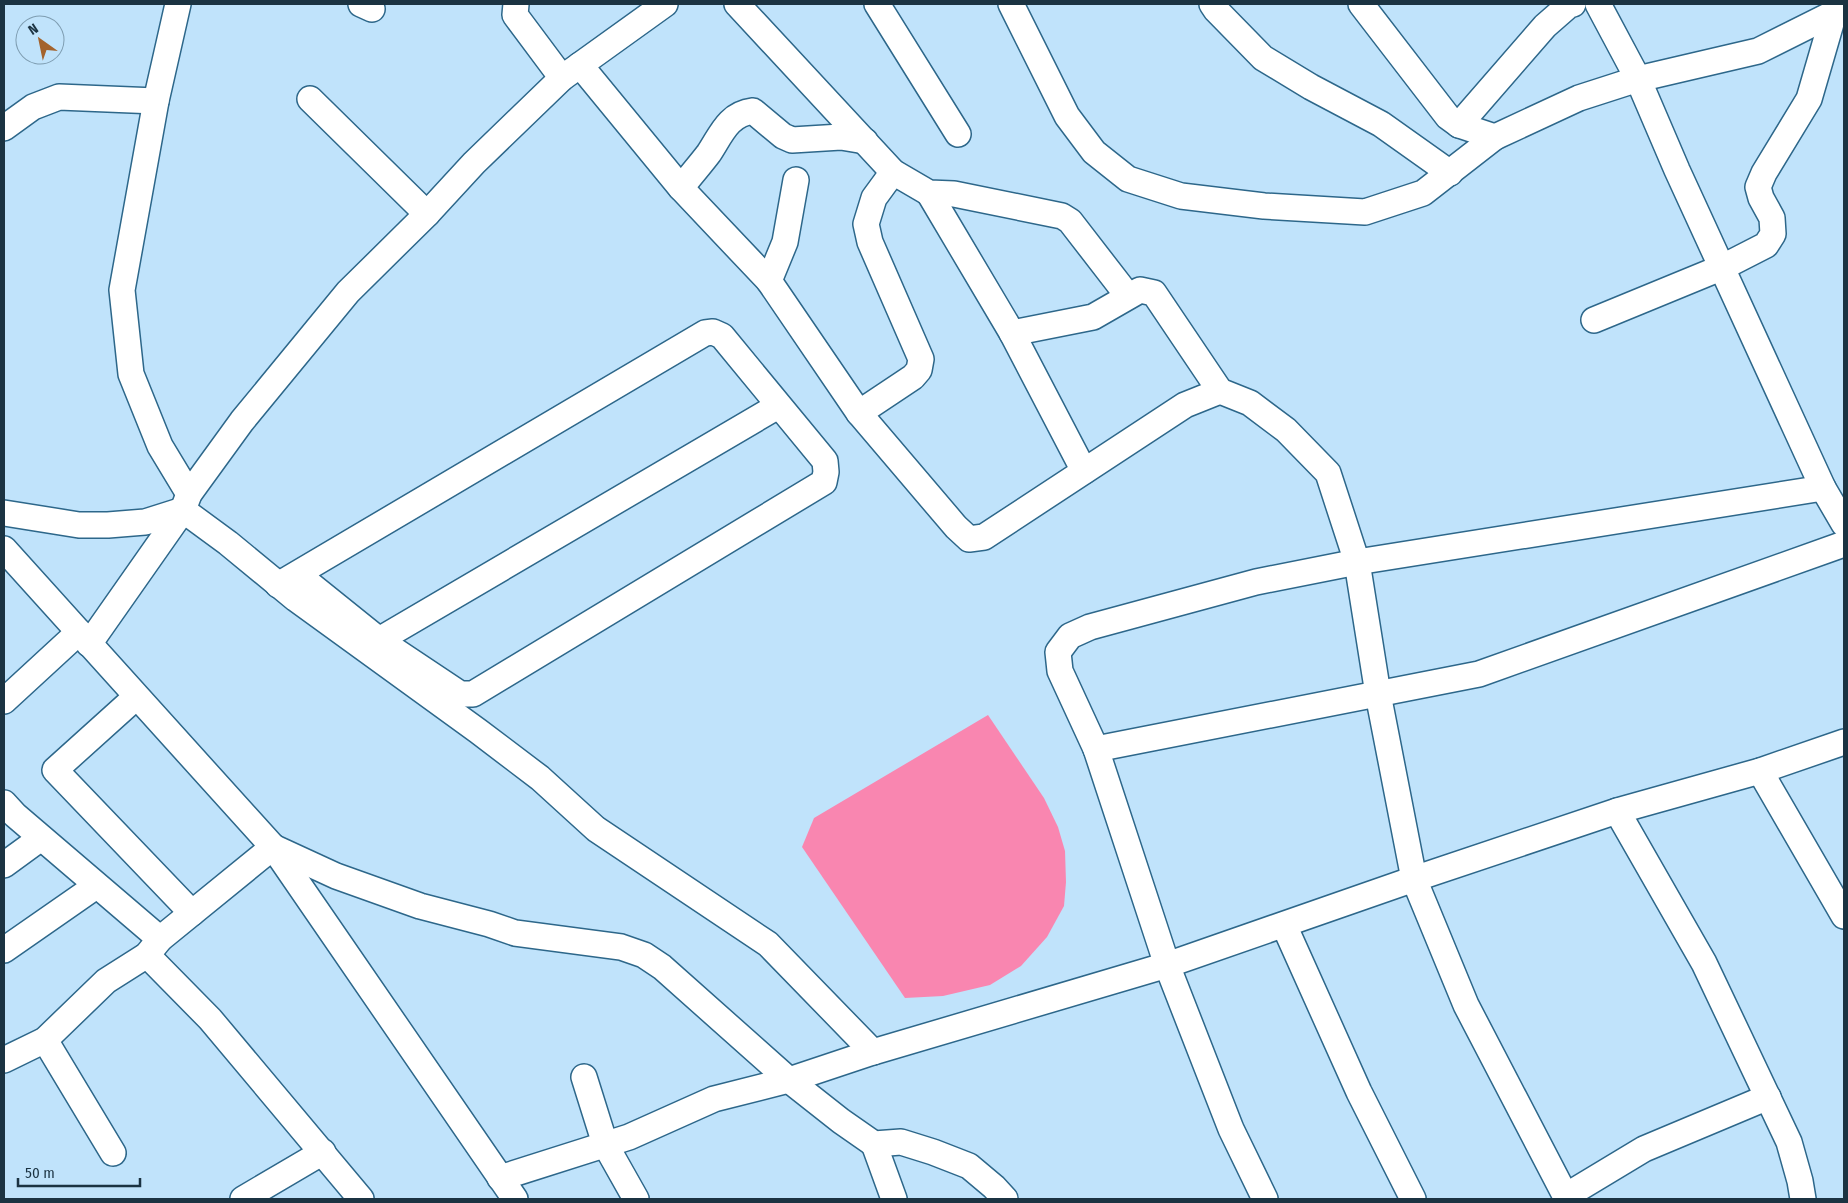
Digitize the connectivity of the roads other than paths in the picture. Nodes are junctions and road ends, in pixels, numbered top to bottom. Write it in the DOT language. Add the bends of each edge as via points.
graph roads {
  1 [pos="178,4"];
  2 [pos="516,4"];
  3 [pos="665,4"];
  4 [pos="737,4"];
  5 [pos="877,4"];
  6 [pos="1011,4"];
  7 [pos="1212,4"];
  8 [pos="1361,4"];
  9 [pos="1573,4"];
  10 [pos="1598,4"];
  11 [pos="1839,11"];
  12 [pos="571,72"];
  13 [pos="1638,79"];
  14 [pos="310,98"];
  15 [pos="156,101"];
  16 [pos="1459,125"];
  17 [pos="4,128"];
  18 [pos="958,134"];
  19 [pos="1495,137"];
  20 [pos="865,141"];
  21 [pos="893,172"];
  22 [pos="1450,173"];
  23 [pos="796,180"];
  24 [pos="681,188"];
  25 [pos="929,193"];
  26 [pos="427,214"];
  27 [pos="1723,267"];
  28 [pos="769,281"];
  29 [pos="1128,296"];
  30 [pos="1594,320"];
  31 [pos="1012,332"];
  32 [pos="1220,391"];
  33 [pos="778,406"];
  34 [pos="859,413"];
  35 [pos="1084,471"];
  36 [pos="1823,488"];
  37 [pos="186,502"];
  38 [pos="4,512"];
  39 [pos="1844,524"];
  40 [pos="1844,544"];
  41 [pos="4,549"];
  42 [pos="1357,562"];
  43 [pos="288,579"];
  44 [pos="84,638"];
  45 [pos="379,640"];
  46 [pos="1378,694"];
  47 [pos="136,697"];
  48 [pos="4,701"];
  49 [pos="1844,742"];
  50 [pos="1096,749"];
  51 [pos="1760,771"];
  52 [pos="1618,811"];
  53 [pos="7,813"];
  54 [pos="41,838"];
  55 [pos="273,847"];
  56 [pos="4,865"];
  57 [pos="1414,879"];
  58 [pos="96,886"];
  59 [pos="192,913"];
  60 [pos="1844,916"];
  61 [pos="1284,925"];
  62 [pos="154,947"];
  63 [pos="4,950"];
  64 [pos="1167,965"];
  65 [pos="45,1040"];
  66 [pos="873,1052"];
  67 [pos="4,1060"];
  68 [pos="584,1077"];
  69 [pos="789,1080"];
  70 [pos="1768,1097"];
  71 [pos="605,1144"];
  72 [pos="874,1144"];
  73 [pos="322,1152"];
  74 [pos="113,1154"];
  75 [pos="500,1178"];
  76 [pos="1567,1198"];
  77 [pos="243,1199"];
  78 [pos="361,1199"];
  79 [pos="515,1199"];
  80 [pos="636,1199"];
  81 [pos="894,1199"];
  82 [pos="1005,1199"];
  83 [pos="1265,1199"];
  84 [pos="1413,1199"];
  85 [pos="1803,1199"];
  1 -- 15 [label="street"];
  2 -- 12 [label="street" via="515,15"];
  3 -- 12 [label="street"];
  4 -- 20 [label="street"];
  5 -- 18 [label="street"];
  6 -- 22 [label="street" via="1067,116 1094,152 1128,178 1181,196 1264,206 1365,212 1423,193"];
  7 -- 22 [label="street" via="1263,58 1381,124"];
  8 -- 16 [label="street" via="1448,117"];
  9 -- 16 [label="street" via="1545,26"];
  10 -- 13 [label="street"];
  11 -- 13 [label="street" via="1758,51"];
  11 -- 27 [label="street" via="1809,99 1758,187 1772,218 1773,234 1766,245"];
  12 -- 24 [label="street"];
  12 -- 26 [label="street" via="474,163"];
  13 -- 19 [label="street" via="1579,98"];
  13 -- 27 [label="street" via="1676,170"];
  14 -- 26 [label="street"];
  15 -- 17 [label="street" via="59,97 33,107"];
  15 -- 37 [label="street" via="122,290 131,374"];
  16 -- 19 [label="street"];
  19 -- 22 [label="street"];
  20 -- 21 [label="street"];
  20 -- 24 [label="street" via="841,137 792,140 752,112 743,112 728,123"];
  21 -- 25 [label="street"];
  21 -- 34 [label="street" via="874,198 866,224 870,242 921,359 919,370 913,377"];
  23 -- 28 [label="street" via="786,242"];
  24 -- 28 [label="street"];
  25 -- 29 [label="street" via="954,194 1062,216 1070,221"];
  25 -- 31 [label="street"];
  26 -- 37 [label="street" via="348,292 242,421"];
  27 -- 30 [label="street"];
  27 -- 36 [label="street"];
  28 -- 34 [label="street"];
  29 -- 31 [label="street" via="1093,317"];
  29 -- 32 [label="street" via="1140,290 1154,293"];
  31 -- 35 [label="street"];
  32 -- 35 [label="street" via="1185,405"];
  32 -- 42 [label="street" via="1250,403 1286,430 1328,473"];
  33 -- 43 [label="street" via="722,336 705,333"];
  33 -- 45 [label="street"];
  33 -- 45 [label="street" via="825,461 824,482 473,694 460,694"];
  34 -- 35 [label="street" via="969,539 984,536"];
  36 -- 39 [label="street"];
  36 -- 42 [label="street"];
  37 -- 38 [label="street" via="145,522 108,525 79,525"];
  37 -- 43 [label="street" via="228,543"];
  37 -- 44 [label="street"];
  40 -- 46 [label="street" via="1480,674"];
  41 -- 44 [label="street"];
  42 -- 46 [label="street"];
  42 -- 50 [label="street" via="1256,582 1090,627 1070,636 1058,652 1060,672"];
  43 -- 45 [label="street"];
  43 -- 66 [label="street" via="303,605 540,778 596,828 768,944"];
  44 -- 47 [label="street"];
  44 -- 48 [label="street"];
  46 -- 50 [label="street"];
  46 -- 57 [label="street"];
  47 -- 55 [label="street"];
  47 -- 59 [label="street" via="55,770"];
  49 -- 51 [label="street"];
  50 -- 64 [label="street"];
  51 -- 52 [label="street"];
  51 -- 60 [label="street"];
  52 -- 57 [label="street"];
  52 -- 70 [label="street" via="1704,963"];
  53 -- 54 [label="street"];
  54 -- 56 [label="street"];
  54 -- 58 [label="street"];
  55 -- 59 [label="street"];
  55 -- 69 [label="street" via="336,876 420,906 515,934 621,948 644,955 662,967"];
  55 -- 75 [label="street"];
  57 -- 61 [label="street"];
  57 -- 76 [label="street" via="1466,1005"];
  58 -- 62 [label="street"];
  58 -- 63 [label="street"];
  59 -- 62 [label="street"];
  61 -- 64 [label="street"];
  61 -- 84 [label="street" via="1359,1092"];
  62 -- 65 [label="street" via="106,981"];
  62 -- 73 [label="street" via="210,1020"];
  64 -- 66 [label="street"];
  64 -- 83 [label="street" via="1231,1129"];
  65 -- 67 [label="street"];
  65 -- 74 [label="street"];
  66 -- 69 [label="street"];
  68 -- 71 [label="street"];
  69 -- 71 [label="street" via="714,1099 629,1137"];
  69 -- 72 [label="street"];
  70 -- 76 [label="street" via="1652,1144"];
  70 -- 85 [label="street" via="1789,1142"];
  71 -- 75 [label="street"];
  71 -- 80 [label="street"];
  72 -- 81 [label="street"];
  72 -- 82 [label="street" via="901,1142 970,1166"];
  73 -- 77 [label="street"];
  73 -- 78 [label="street"];
  75 -- 79 [label="street"];
}
